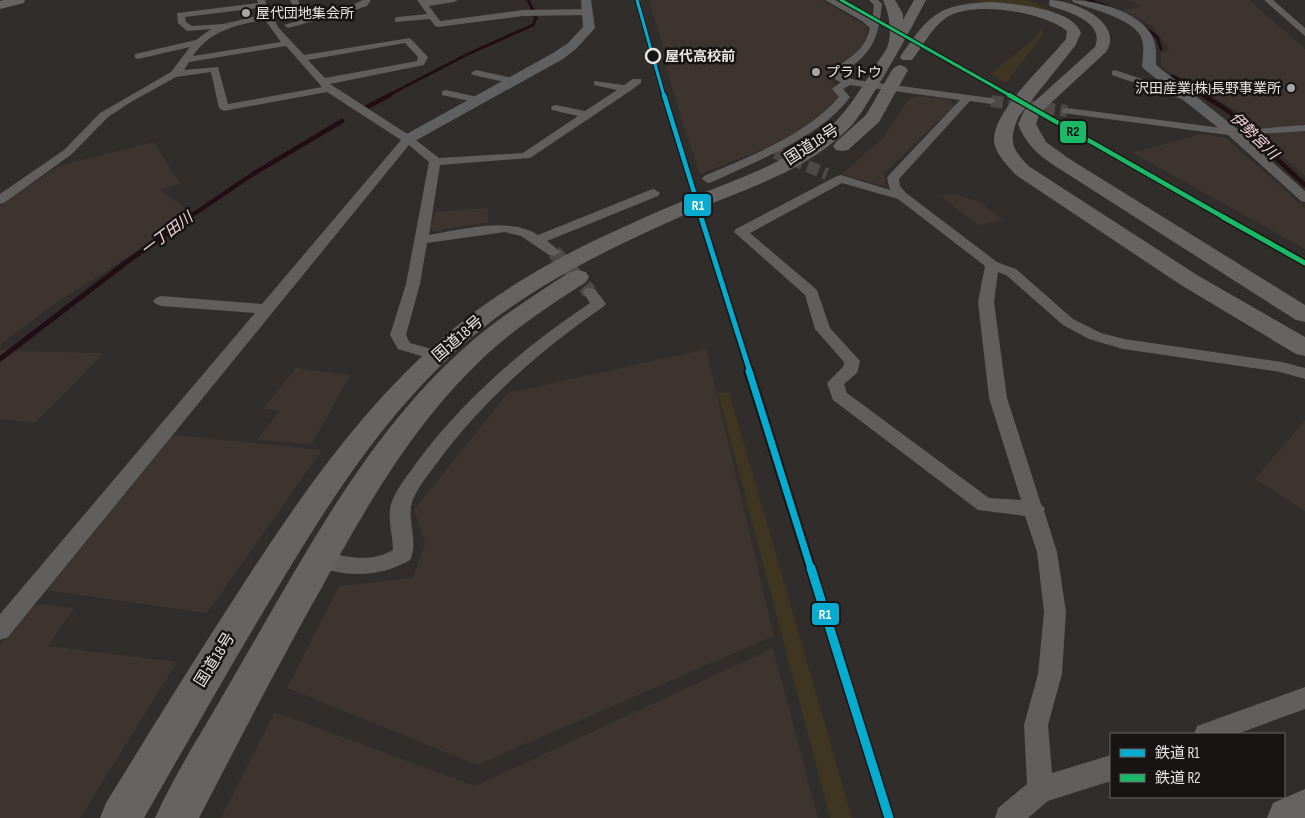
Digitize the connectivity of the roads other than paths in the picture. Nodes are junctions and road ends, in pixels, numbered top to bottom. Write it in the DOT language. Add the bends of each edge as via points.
graph roads {
  1 [pos="16,0"];
  2 [pos="294,0"];
  3 [pos="367,0"];
  4 [pos="454,0"];
  5 [pos="829,0"];
  6 [pos="873,0"];
  7 [pos="889,0"];
  8 [pos="920,0"];
  9 [pos="936,0"];
  10 [pos="1036,0"];
  11 [pos="1046,0"];
  12 [pos="1060,0"];
  13 [pos="1077,0"];
  14 [pos="1268,0"];
  15 [pos="261,2"];
  16 [pos="422,2"];
  17 [pos="0,5"];
  18 [pos="587,6"];
  19 [pos="432,16"];
  20 [pos="268,18"];
  21 [pos="398,20"];
  22 [pos="228,24"];
  23 [pos="274,28"];
  24 [pos="875,28"];
  25 [pos="1118,29"];
  26 [pos="1305,33"];
  27 [pos="200,42"];
  28 [pos="289,43"];
  29 [pos="895,46"];
  30 [pos="1118,50"];
  31 [pos="138,56"];
  32 [pos="907,57"];
  33 [pos="303,58"];
  34 [pos="186,60"];
  35 [pos="476,73"];
  36 [pos="1114,73"];
  37 [pos="174,74"];
  38 [pos="513,81"];
  39 [pos="637,82"];
  40 [pos="847,82"];
  41 [pos="598,83"];
  42 [pos="326,85"];
  43 [pos="871,86"];
  44 [pos="626,89"];
  45 [pos="891,89"];
  46 [pos="446,93"];
  47 [pos="1045,98"];
  48 [pos="967,99"];
  49 [pos="478,100"];
  50 [pos="990,101"];
  51 [pos="254,102"];
  52 [pos="1193,102"];
  53 [pos="1019,104"];
  54 [pos="556,108"];
  55 [pos="1067,111"];
  56 [pos="261,114"];
  57 [pos="586,116"];
  58 [pos="1144,120"];
  59 [pos="1305,128"];
  60 [pos="1236,131"];
  61 [pos="408,139"];
  62 [pos="435,162"];
  63 [pos="708,179"];
  64 [pos="741,191"];
  65 [pos="654,193"];
  66 [pos="902,196"];
  67 [pos="1305,198"];
  68 [pos="0,200"];
  69 [pos="667,224"];
  70 [pos="420,240"];
  71 [pos="538,240"];
  72 [pos="554,252"];
  73 [pos="992,265"];
  74 [pos="1269,290"];
  75 [pos="590,292"];
  76 [pos="161,301"];
  77 [pos="267,309"];
  78 [pos="1305,310"];
  79 [pos="1305,314"];
  80 [pos="1305,347"];
  81 [pos="437,356"];
  82 [pos="1305,374"];
  83 [pos="1035,509"];
  84 [pos="320,560"];
  85 [pos="3,622"];
  86 [pos="1305,698"];
  87 [pos="1209,733"];
  88 [pos="1110,768"];
  89 [pos="1040,790"];
  90 [pos="1305,810"];
  91 [pos="121,818"];
  92 [pos="176,818"];
  93 [pos="1008,818"];
  94 [pos="1288,818"];
  1 -- 17 [label="highway"];
  2 -- 20 [label="street" via="300,13"];
  3 -- 23 [label="street" via="355,7"];
  4 -- 16 [label="street"];
  5 -- 24 [label="street"];
  6 -- 24 [label="street" via="878,4"];
  7 -- 29 [label="highway" via="896,14"];
  8 -- 29 [label="highway, 国道18号"];
  9 -- 32 [label="highway, 国道18号"];
  10 -- 53 [label="highway" via="1079,19 1094,36 1085,50"];
  11 -- 47 [label="highway" via="1093,21 1105,39 1101,49"];
  12 -- 25 [label="highway" via="1097,15"];
  13 -- 52 [label="street" via="1111,12 1144,32 1150,46 1149,66"];
  14 -- 26 [label="street"];
  15 -- 20 [label="street"];
  15 -- 22 [label="street" via="180,15 182,23 190,29"];
  16 -- 19 [label="street"];
  18 -- 19 [label="street" via="438,24"];
  18 -- 38 [label="street" via="589,28 572,46"];
  19 -- 21 [label="street"];
  20 -- 22 [label="street"];
  20 -- 23 [label="street"];
  22 -- 27 [label="street"];
  23 -- 28 [label="street"];
  24 -- 40 [label="street" via="871,44 855,62 836,73"];
  27 -- 31 [label="street"];
  27 -- 34 [label="street"];
  28 -- 33 [label="street"];
  28 -- 34 [label="street"];
  29 -- 43 [label="highway, 国道18号"];
  30 -- 47 [label="highway"];
  32 -- 45 [label="highway, 国道18号"];
  32 -- 53 [label="highway" via="938,19 956,9 1011,6 1035,10 1064,21 1074,30 1073,38"];
  33 -- 42 [label="street"];
  33 -- 42 [label="street" via="407,40 423,57 421,63"];
  34 -- 37 [label="street"];
  35 -- 38 [label="street"];
  36 -- 52 [label="street"];
  37 -- 51 [label="street" via="216,69 224,108"];
  37 -- 68 [label="street" via="104,115 68,152"];
  38 -- 49 [label="street"];
  39 -- 44 [label="street"];
  40 -- 43 [label="street"];
  40 -- 63 [label="street" via="837,89 845,97 830,114 773,152"];
  41 -- 44 [label="street"];
  42 -- 51 [label="street"];
  42 -- 61 [label="street"];
  43 -- 45 [label="street"];
  43 -- 64 [label="highway, 国道18号" via="851,115 825,139"];
  44 -- 57 [label="street"];
  45 -- 48 [label="street"];
  45 -- 64 [label="highway, 国道18号" via="874,118 844,145 801,171"];
  46 -- 49 [label="street"];
  47 -- 74 [label="highway" via="1032,111 1027,124 1042,148"];
  48 -- 50 [label="street"];
  48 -- 66 [label="street" via="893,178 894,186"];
  49 -- 61 [label="street"];
  51 -- 56 [label="street"];
  52 -- 58 [label="street" via="1198,114 1189,120"];
  52 -- 60 [label="street"];
  53 -- 80 [label="highway" via="1003,137 1012,160 1023,171 1189,280"];
  54 -- 57 [label="street"];
  55 -- 58 [label="street"];
  57 -- 62 [label="street" via="526,156"];
  58 -- 60 [label="street"];
  59 -- 60 [label="street"];
  60 -- 67 [label="street"];
  61 -- 62 [label="street"];
  61 -- 77 [label="street"];
  62 -- 70 [label="street"];
  64 -- 69 [label="highway, 国道18号"];
  65 -- 71 [label="street"];
  66 -- 73 [label="street"];
  66 -- 83 [label="street" via="834,176 741,232 812,293 823,329 852,361 851,369 835,383 839,396 985,505"];
  69 -- 81 [label="highway, 国道18号" via="571,260 520,290 473,324"];
  69 -- 84 [label="highway, 国道18号" via="540,301 495,334 458,368 420,410 388,454"];
  70 -- 71 [label="street" via="497,228 516,229"];
  70 -- 81 [label="street" via="413,284 398,335 404,346"];
  71 -- 72 [label="street"];
  73 -- 82 [label="street" via="1011,272 1068,322 1095,336 1123,344 1282,367"];
  73 -- 83 [label="street" via="986,302 998,398"];
  74 -- 78 [label="highway"];
  74 -- 79 [label="highway"];
  75 -- 84 [label="street" via="598,304 552,336 499,380 442,442 401,504 399,520 403,554 388,564 367,568"];
  76 -- 77 [label="street"];
  77 -- 85 [label="street"];
  81 -- 91 [label="highway, 国道18号" via="401,392 324,488 212,665"];
  83 -- 89 [label="street" via="1047,552 1055,612 1050,674 1036,725"];
  84 -- 92 [label="highway, 国道18号"];
  86 -- 87 [label="street"];
  88 -- 89 [label="street"];
  89 -- 93 [label="street"];
  90 -- 94 [label="highway"];
}
